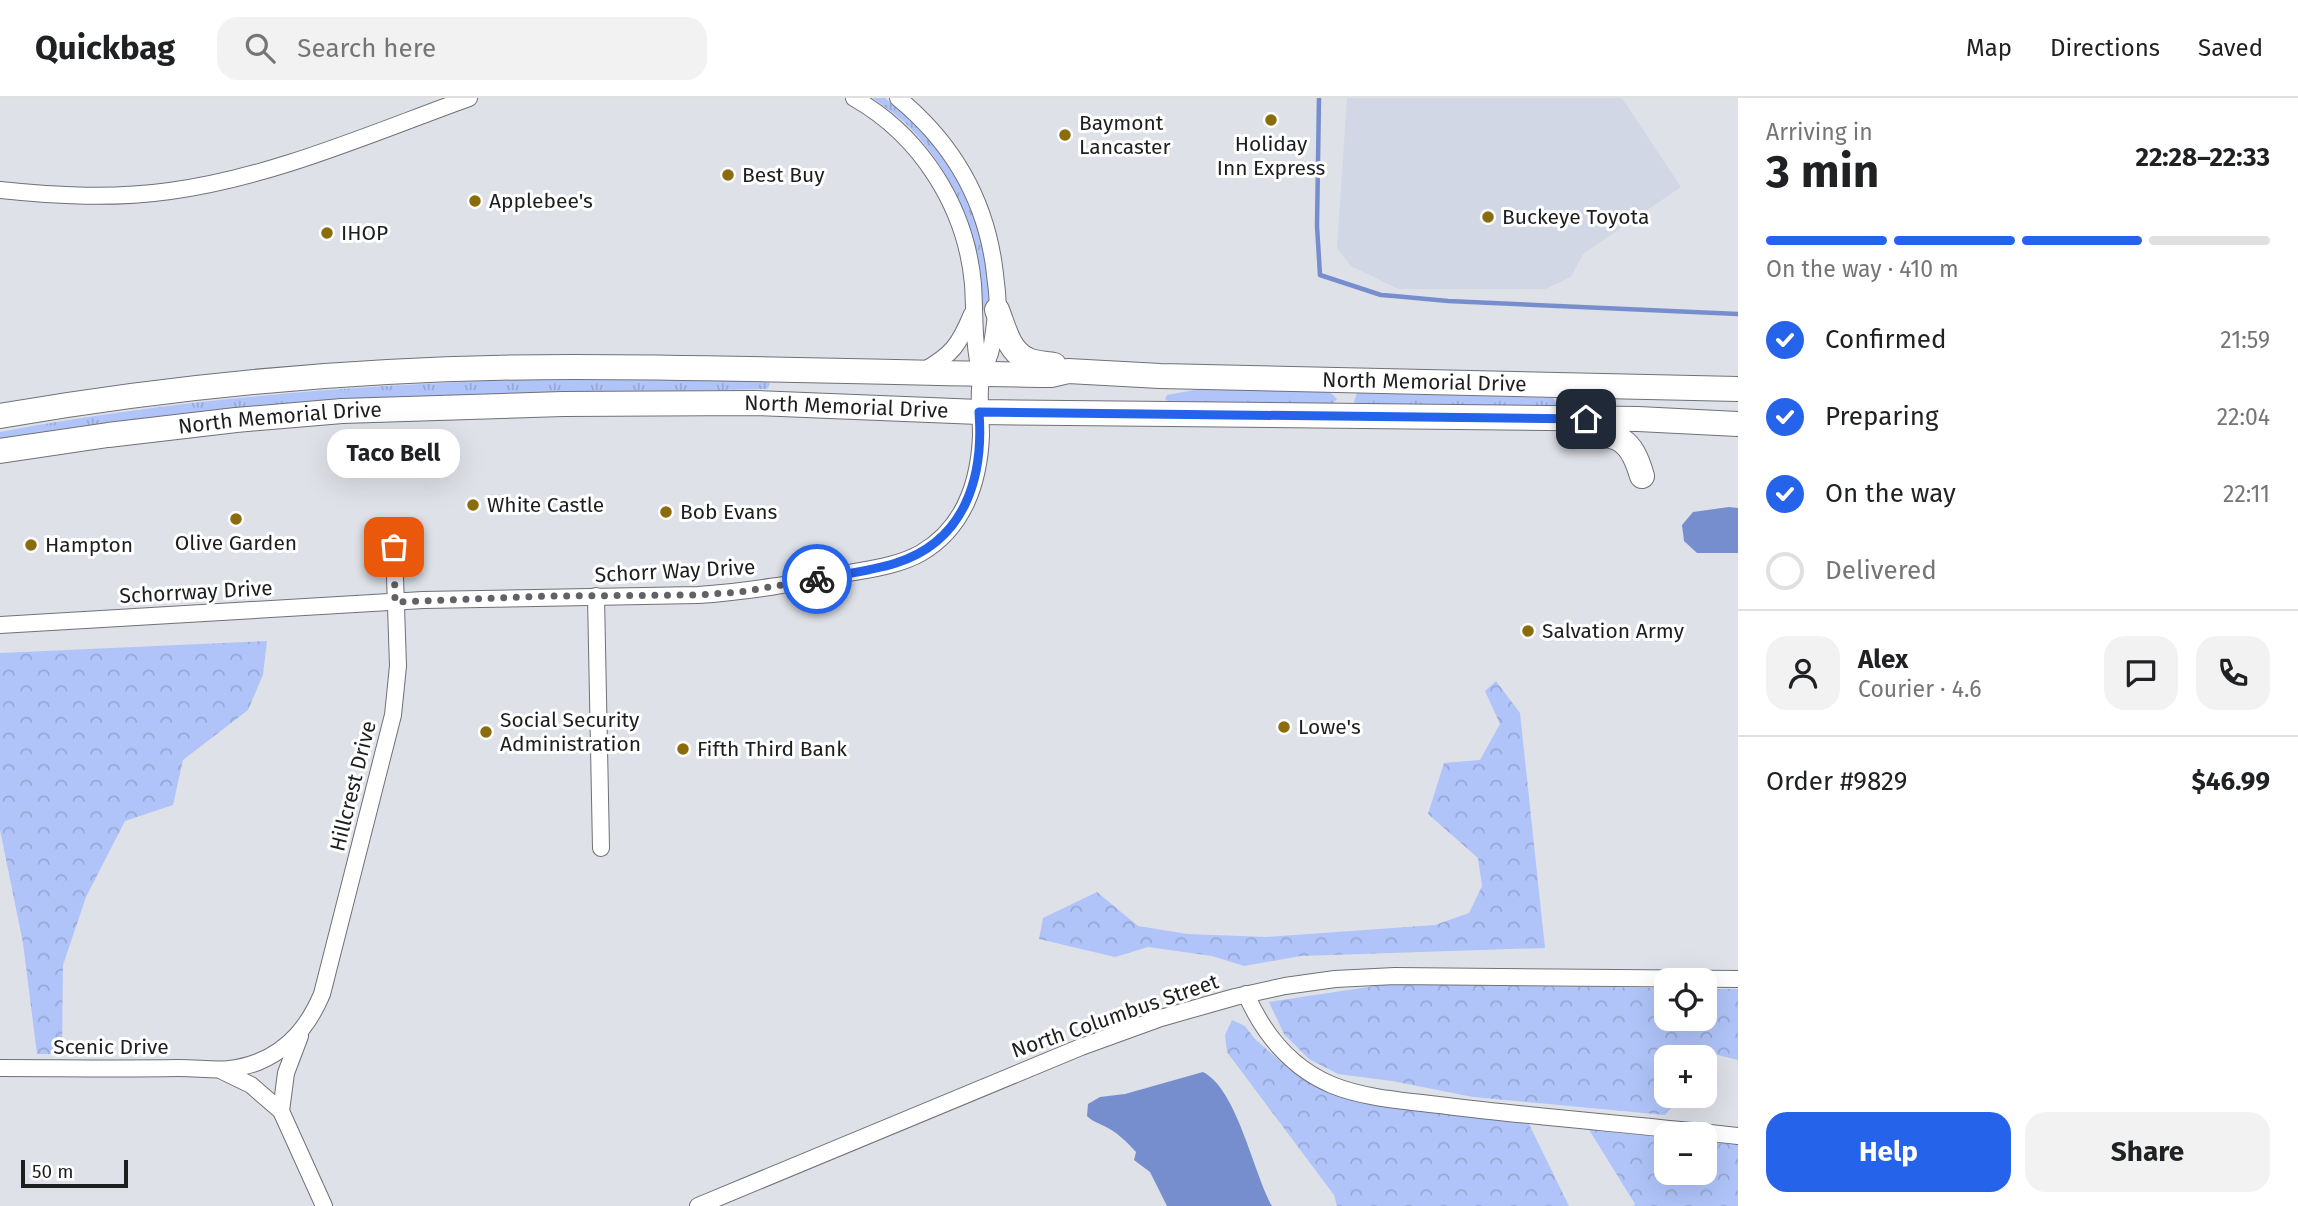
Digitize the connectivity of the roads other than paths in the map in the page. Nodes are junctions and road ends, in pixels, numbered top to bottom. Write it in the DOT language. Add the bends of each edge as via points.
graph roads {
  1 [pos="469,98"];
  2 [pos="854,98"];
  3 [pos="898,98"];
  4 [pos="0,190"];
  5 [pos="997,310"];
  6 [pos="972,314"];
  7 [pos="1068,371"];
  8 [pos="920,373"];
  9 [pos="981,374"];
  10 [pos="1738,389"];
  11 [pos="1738,402"];
  12 [pos="979,412"];
  13 [pos="0,416"];
  14 [pos="1393,417"];
  15 [pos="1638,419"];
  16 [pos="1738,424"];
  17 [pos="0,451"];
  18 [pos="1642,476"];
  19 [pos="394,547"];
  20 [pos="596,596"];
  21 [pos="395,602"];
  22 [pos="0,625"];
  23 [pos="601,848"];
  24 [pos="1738,979"];
  25 [pos="1246,994"];
  26 [pos="304,1028"];
  27 [pos="271,1056"];
  28 [pos="0,1068"];
  29 [pos="222,1071"];
  30 [pos="277,1107"];
  31 [pos="1738,1136"];
  32 [pos="324,1206"];
  33 [pos="698,1206"];
  1 -- 4 [label="street" via="216,183 110,196"];
  2 -- 6 [label="street" via="888,118 923,156 942,187 969,258"];
  3 -- 5 [label="street" via="949,149 977,201 993,257"];
  5 -- 7 [label="main road, North Memorial Drive" via="1005,334 1026,360"];
  5 -- 9 [label="street" via="990,353"];
  6 -- 8 [label="street" via="955,349"];
  6 -- 9 [label="street"];
  7 -- 9 [label="main road, North Memorial Drive"];
  7 -- 10 [label="main road, North Memorial Drive"];
  8 -- 9 [label="main road, North Memorial Drive"];
  8 -- 13 [label="main road, North Memorial Drive" via="573,367 381,373 169,392"];
  9 -- 12 [label="street, Schorr Way Drive"];
  11 -- 15 [label="main road" via="1659,402"];
  12 -- 14 [label="main road, North Memorial Drive"];
  12 -- 17 [label="main road, North Memorial Drive" via="755,403 383,408 223,421"];
  12 -- 20 [label="street, Schorr Way Drive" via="979,461 967,502 958,520 922,552 886,565 740,592"];
  14 -- 15 [label="main road, North Memorial Drive"];
  14 -- 18 [label="main road" via="1455,430 1607,434 1625,442"];
  15 -- 16 [label="main road, North Memorial Drive"];
  19 -- 21 [label="street, Hillcrest Drive"];
  20 -- 21 [label="street, Schorr Way Drive"];
  20 -- 23 [label="street"];
  21 -- 22 [label="street, Schorrway Drive"];
  21 -- 26 [label="street, Hillcrest Drive" via="398,666 393,715 322,994"];
  24 -- 25 [label="street, North Columbus Street" via="1395,976 1335,979"];
  25 -- 31 [label="street" via="1279,1048 1312,1075 1347,1090 1537,1118"];
  25 -- 33 [label="street, North Columbus Street" via="1081,1047"];
  26 -- 27 [label="street, Hillcrest Drive"];
  26 -- 30 [label="street, Hillcrest Drive"];
  27 -- 29 [label="street, Scenic Drive"];
  28 -- 29 [label="street, Scenic Drive"];
  29 -- 30 [label="street, Scenic Drive" via="251,1085"];
  30 -- 32 [label="street"];
}
